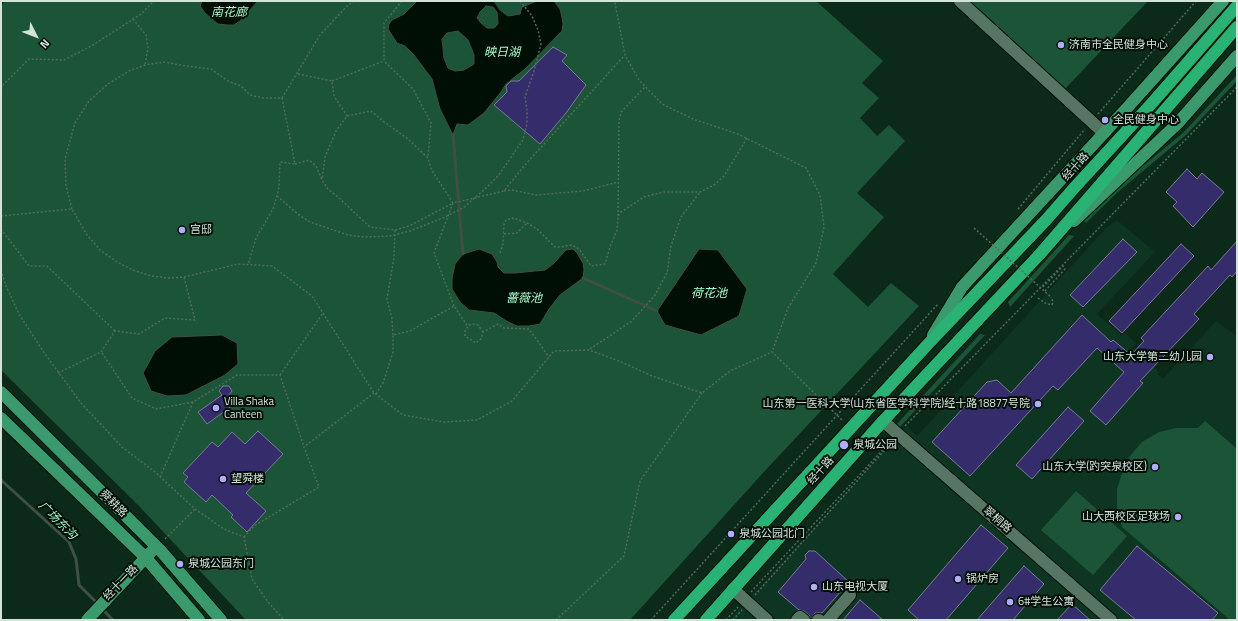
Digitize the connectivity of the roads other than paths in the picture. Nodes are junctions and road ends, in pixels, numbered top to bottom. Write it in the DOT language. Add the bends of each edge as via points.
graph roads {
  1 [pos="960,1"];
  2 [pos="1223,1"];
  3 [pos="1237,6"];
  4 [pos="1237,27"];
  5 [pos="1237,56"];
  6 [pos="1104,133"];
  7 [pos="1040,254"];
  8 [pos="929,343"];
  9 [pos="1,392"];
  10 [pos="1,418"];
  11 [pos="883,421"];
  12 [pos="156,547"];
  13 [pos="146,558"];
  14 [pos="733,589"];
  15 [pos="850,595"];
  16 [pos="87,620"];
  17 [pos="199,620"];
  18 [pos="222,620"];
  19 [pos="674,620"];
  20 [pos="706,620"];
  21 [pos="767,620"];
  22 [pos="797,620"];
  23 [pos="804,620"];
  24 [pos="828,620"];
  25 [pos="1111,620"];
  1 -- 6 [label="street"];
  2 -- 6 [label="main road, 经十路"];
  3 -- 8 [label="highway, 经十路" via="1046,220"];
  4 -- 7 [label="highway, 经十路"];
  5 -- 7 [label="main road, 经十路" via="1177,124"];
  6 -- 8 [label="main road, 经十路" via="962,287"];
  7 -- 11 [label="highway, 经十路"];
  8 -- 19 [label="highway, 经十路"];
  9 -- 12 [label="main road, 舜耕路"];
  10 -- 13 [label="main road, 舜耕路"];
  11 -- 14 [label="highway, 经十路"];
  11 -- 25 [label="street, 翠桐路"];
  12 -- 13 [label="main road, 经十一路"];
  12 -- 18 [label="main road, 舜耕路"];
  13 -- 16 [label="main road, 经十一路"];
  13 -- 17 [label="main road, 舜耕路"];
  14 -- 20 [label="highway, 经十路"];
  14 -- 21 [label="street"];
  15 -- 24 [label="street"];
  22 -- 23 [label="street" via="800,616"];
}
